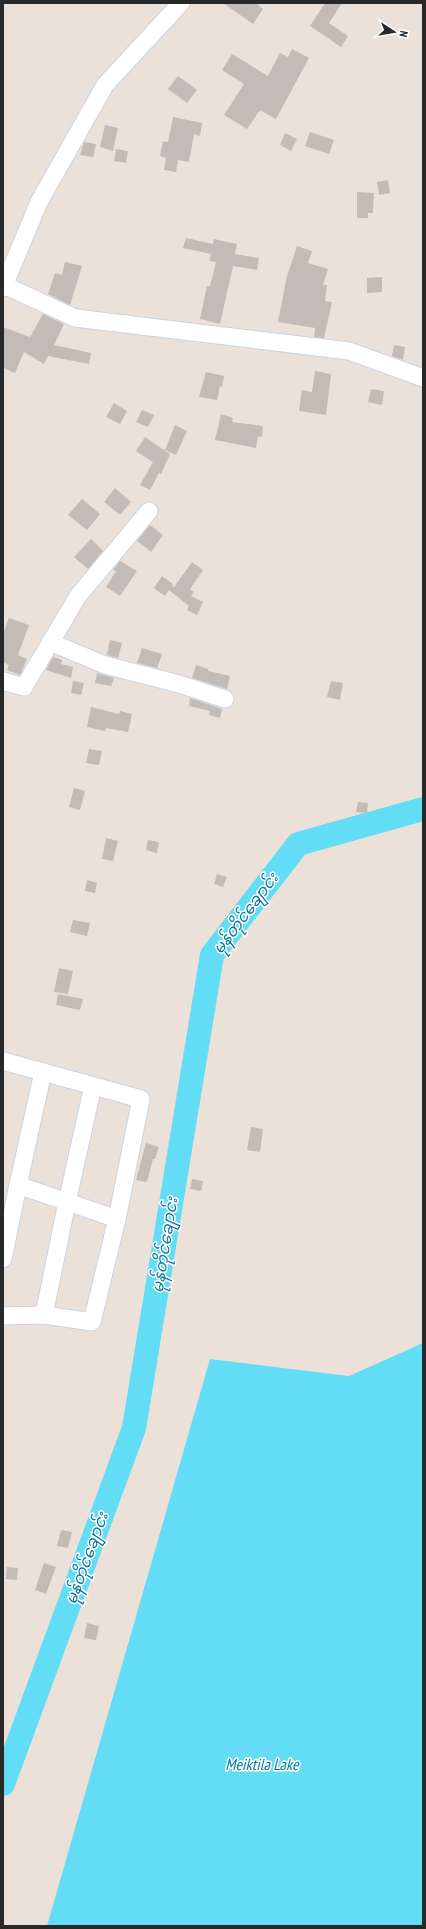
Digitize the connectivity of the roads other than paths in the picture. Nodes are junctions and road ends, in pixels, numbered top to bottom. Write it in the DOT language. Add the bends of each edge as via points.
graph roads {
  1 [pos="181,3"];
  2 [pos="4,286"];
  3 [pos="423,378"];
  4 [pos="149,511"];
  5 [pos="50,642"];
  6 [pos="3,680"];
  7 [pos="225,699"];
  8 [pos="3,1061"];
  9 [pos="43,1072"];
  10 [pos="93,1086"];
  11 [pos="18,1185"];
  12 [pos="67,1202"];
  13 [pos="117,1219"];
  14 [pos="3,1260"];
  15 [pos="44,1315"];
  16 [pos="3,1316"];
  1 -- 2 [label="street" via="105,85 39,202"];
  2 -- 3 [label="street" via="75,318 349,350"];
  4 -- 5 [label="street" via="78,596"];
  5 -- 6 [label="street" via="24,688"];
  5 -- 7 [label="street" via="105,665"];
  8 -- 9 [label="street"];
  9 -- 10 [label="street"];
  9 -- 11 [label="street"];
  10 -- 12 [label="street"];
  10 -- 13 [label="street" via="141,1099"];
  11 -- 12 [label="street"];
  11 -- 14 [label="street"];
  12 -- 13 [label="street"];
  12 -- 15 [label="street"];
  13 -- 15 [label="street" via="92,1322"];
  15 -- 16 [label="street"];
}
